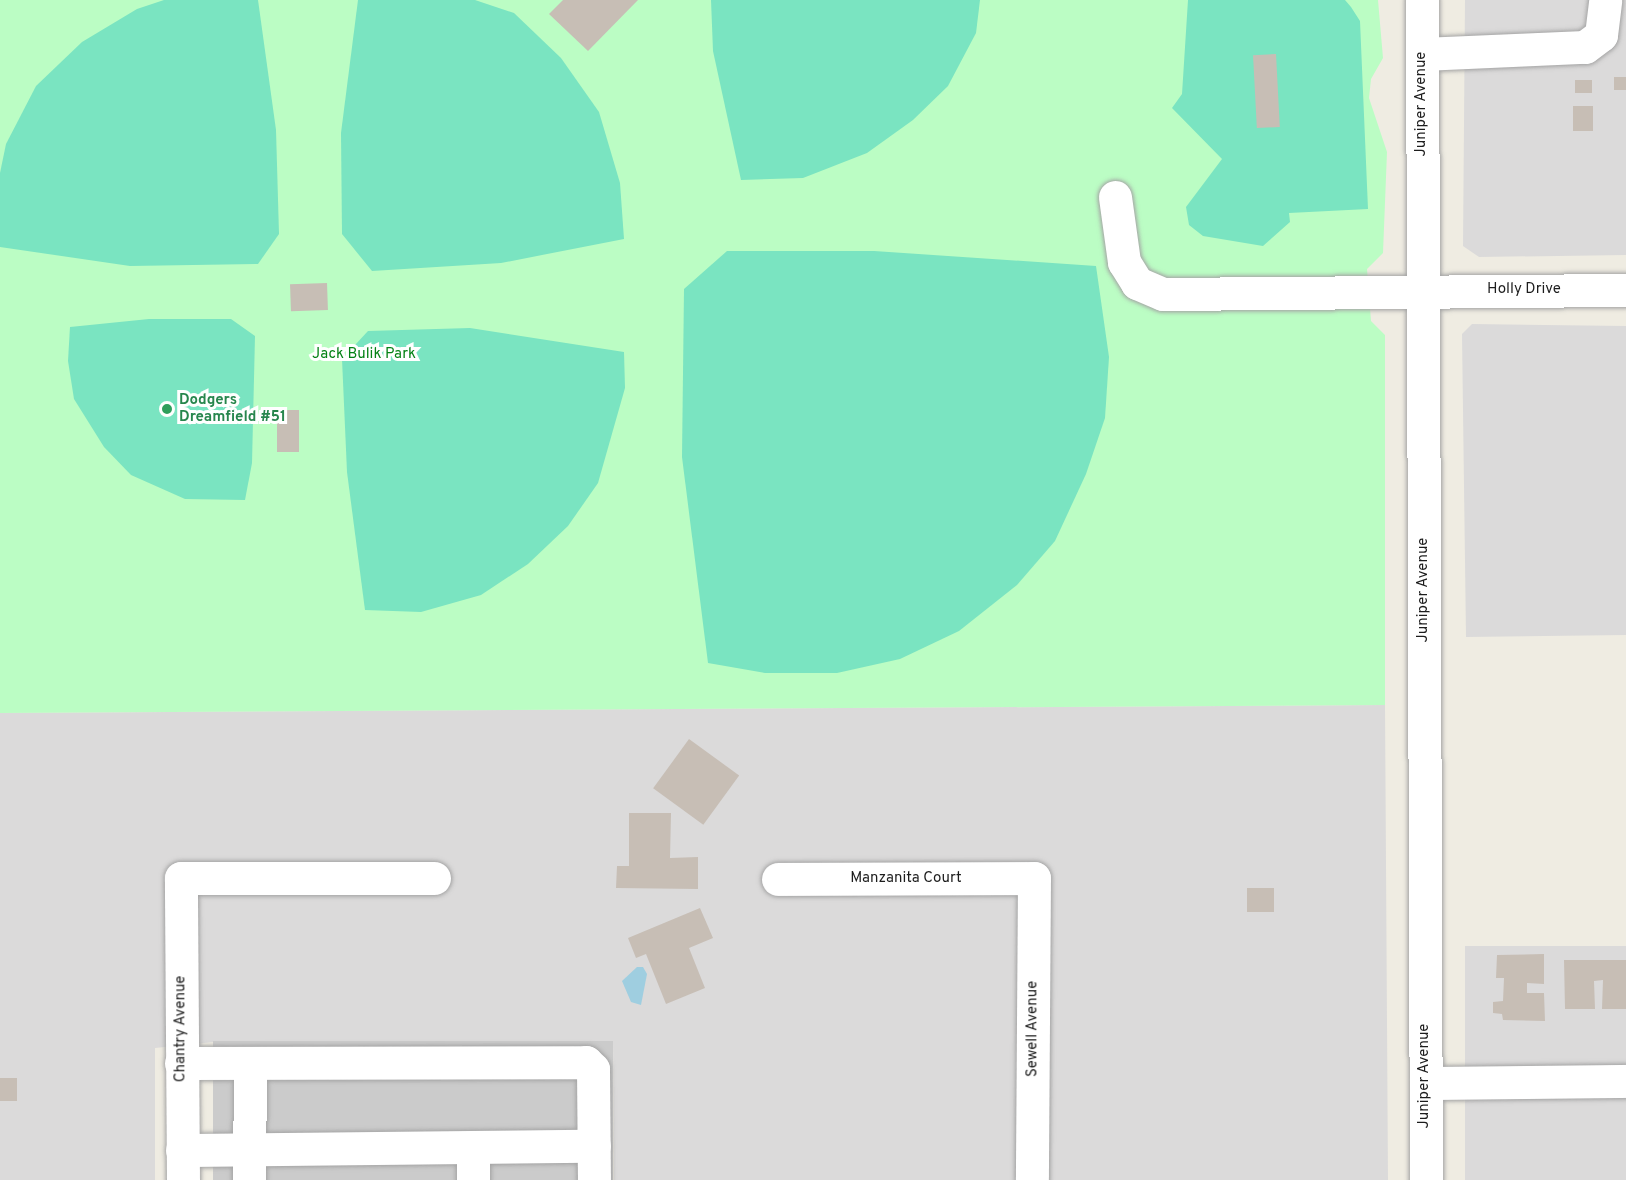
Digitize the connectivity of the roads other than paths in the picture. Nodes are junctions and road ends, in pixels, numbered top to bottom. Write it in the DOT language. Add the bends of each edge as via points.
graph roads {
  1 [pos="1422,0"];
  2 [pos="1605,0"];
  3 [pos="1422,54"];
  4 [pos="1115,197"];
  5 [pos="1626,290"];
  6 [pos="1422,291"];
  7 [pos="434,878"];
  8 [pos="1034,878"];
  9 [pos="778,879"];
  10 [pos="181,1063"];
  11 [pos="250,1063"];
  12 [pos="1626,1081"];
  13 [pos="1425,1083"];
  14 [pos="594,1146"];
  15 [pos="473,1147"];
  16 [pos="183,1165"];
  17 [pos="249,1165"];
  18 [pos="473,1180"];
  19 [pos="594,1180"];
  20 [pos="1032,1180"];
  21 [pos="1426,1180"];
  1 -- 3 [label="street, Juniper Avenue"];
  2 -- 3 [label="street" via="1601,35 1585,47"];
  3 -- 6 [label="street, Juniper Avenue"];
  4 -- 6 [label="street, Holly Drive" via="1124,262 1137,283 1163,294"];
  5 -- 6 [label="street, Holly Drive"];
  6 -- 13 [label="street, Juniper Avenue"];
  7 -- 10 [label="street, Chantry Avenue" via="181,878"];
  8 -- 9 [label="street, Manzanita Court"];
  8 -- 20 [label="street, Sewell Avenue"];
  10 -- 11 [label="street"];
  10 -- 16 [label="street, Chantry Avenue"];
  11 -- 14 [label="street" via="586,1062 593,1069"];
  11 -- 17 [label="street"];
  12 -- 13 [label="street"];
  13 -- 21 [label="street, Juniper Avenue"];
  14 -- 15 [label="street"];
  14 -- 19 [label="street"];
  15 -- 17 [label="street"];
  15 -- 18 [label="street"];
  16 -- 17 [label="street"];
}
